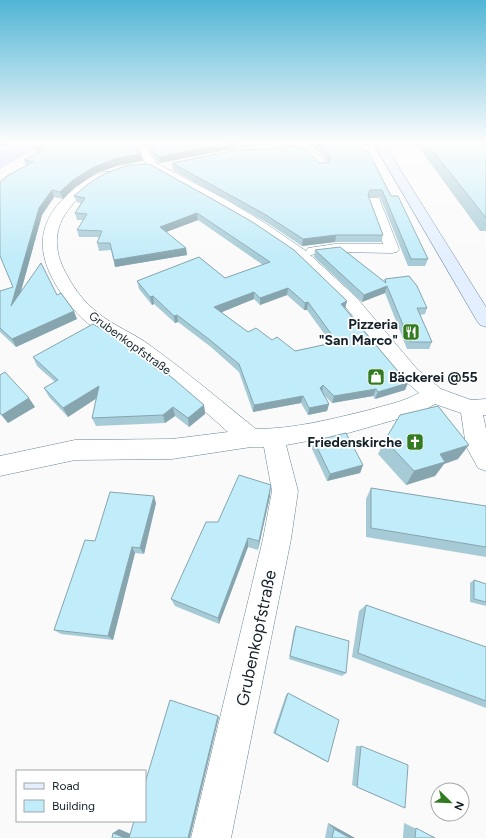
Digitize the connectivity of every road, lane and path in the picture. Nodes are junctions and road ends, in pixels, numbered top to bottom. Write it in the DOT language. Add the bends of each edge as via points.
graph roads {
  1 [pos="94,181"];
  2 [pos="187,181"];
  3 [pos="402,181"];
  4 [pos="374,201"];
  5 [pos="299,253"];
  6 [pos="486,321"];
  7 [pos="434,395"];
  8 [pos="478,407"];
  9 [pos="262,438"];
  10 [pos="486,461"];
  11 [pos="0,466"];
  12 [pos="211,838"];
  1 -- 9 [label="street, Grubenkopfstraße" via="70,199 50,232 49,246 69,293 88,313"];
  2 -- 5 [label="street"];
  3 -- 6 [label="street"];
  4 -- 5 [label="street" via="392,249 335,248"];
  5 -- 7 [label="street" via="350,301 410,374"];
  7 -- 8 [label="street"];
  7 -- 9 [label="street" via="411,407 341,426"];
  8 -- 10 [label="street" via="478,446"];
  9 -- 11 [label="street" via="172,449 75,450"];
  9 -- 12 [label="street, Grubenkopfstraße" via="285,491 278,539"];
}
